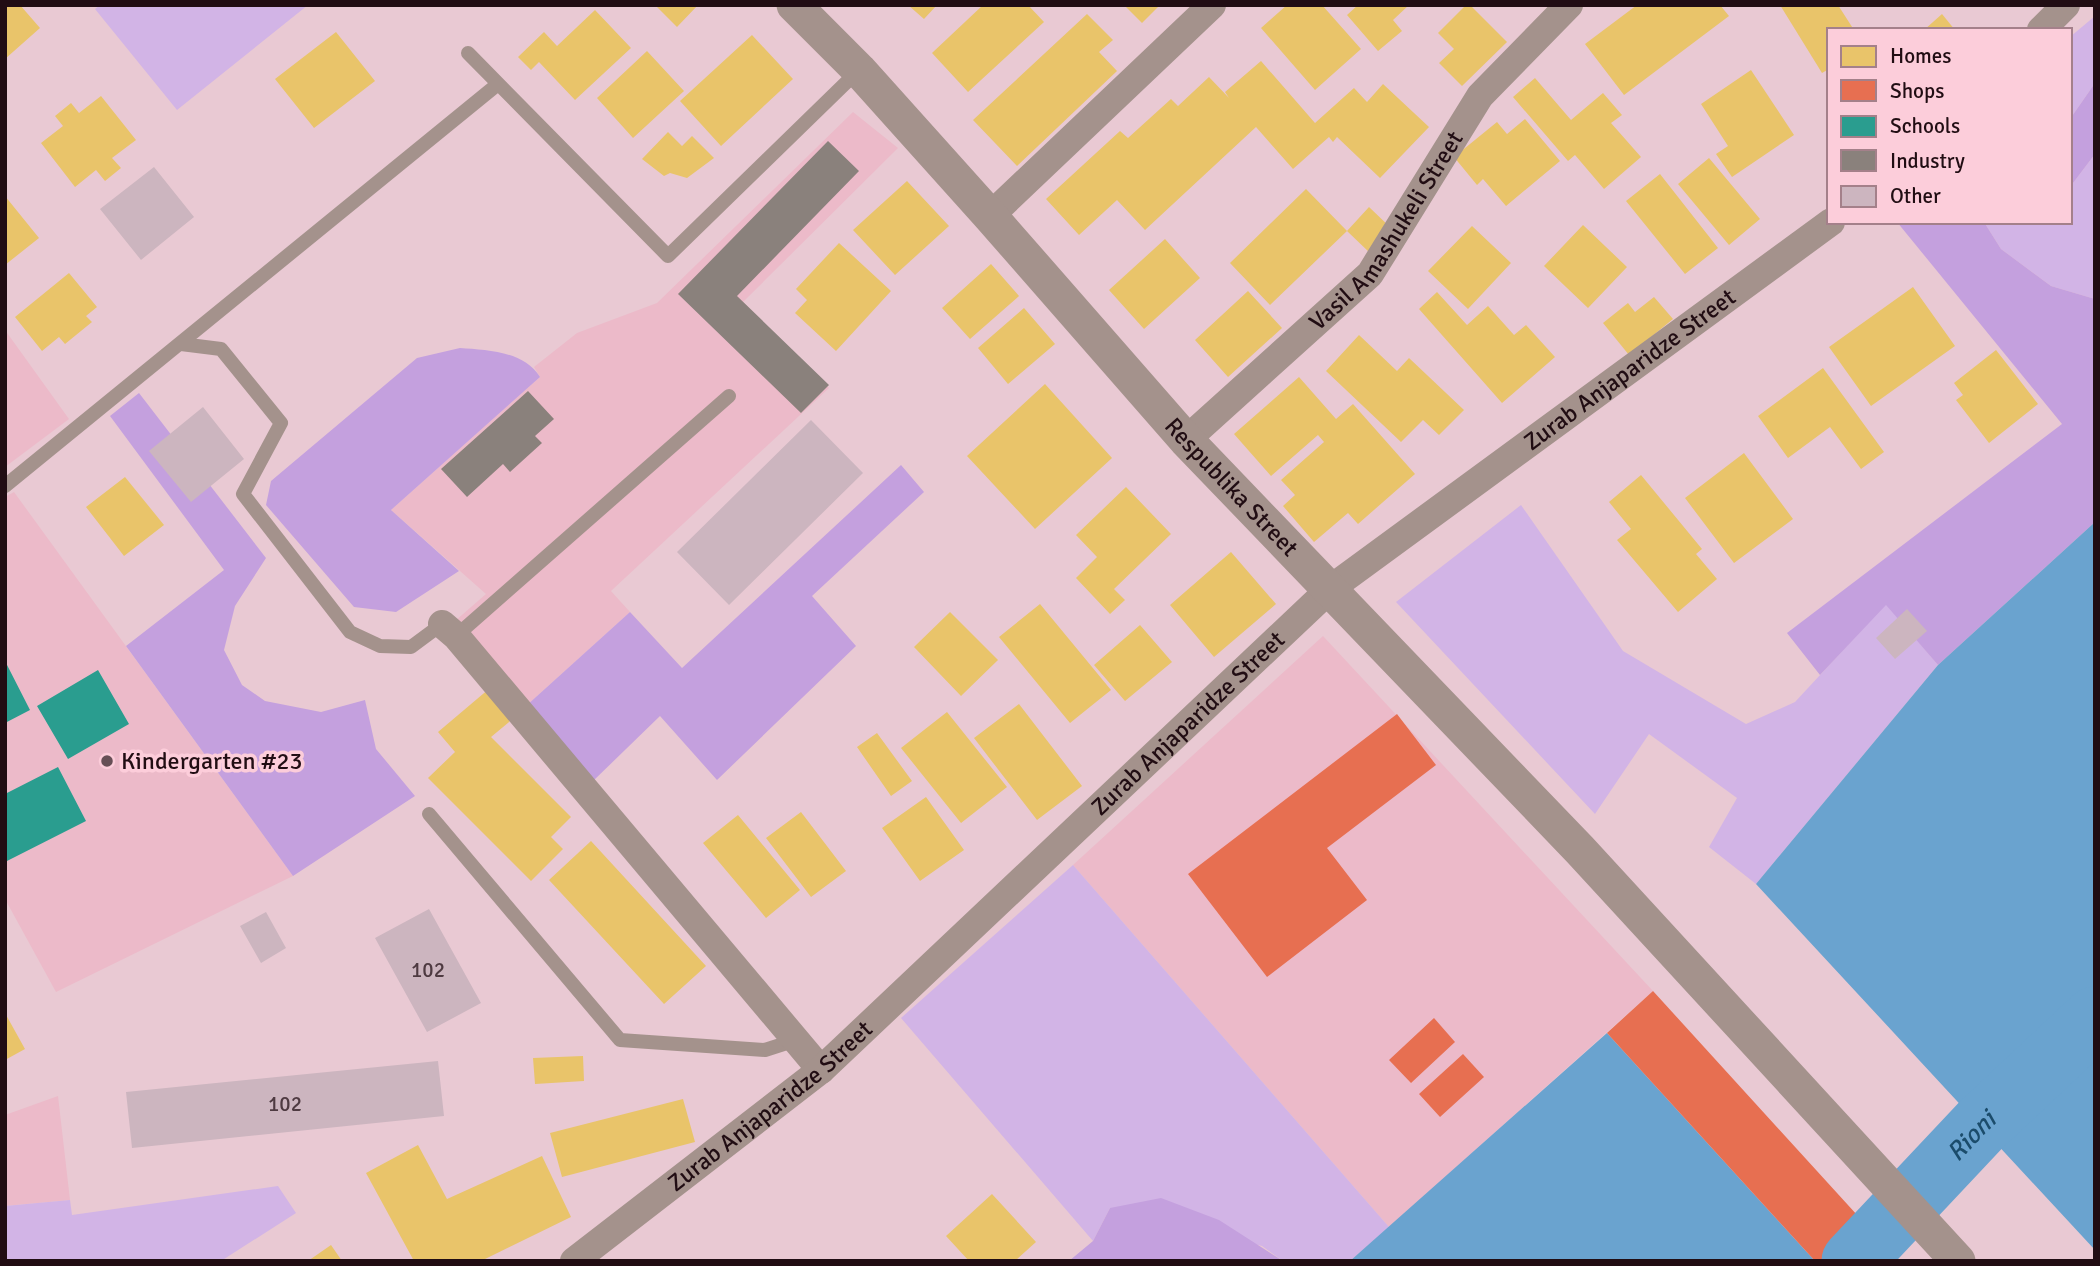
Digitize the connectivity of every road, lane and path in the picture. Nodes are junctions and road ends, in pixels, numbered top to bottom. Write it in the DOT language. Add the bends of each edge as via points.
graph roads {
  1 [pos="794,5"];
  2 [pos="1212,5"];
  3 [pos="1569,5"];
  4 [pos="2066,5"];
  5 [pos="2043,28"];
  6 [pos="468,53"];
  7 [pos="859,70"];
  8 [pos="498,84"];
  9 [pos="990,216"];
  10 [pos="1828,224"];
  11 [pos="181,344"];
  12 [pos="729,396"];
  13 [pos="1186,440"];
  14 [pos="5,486"];
  15 [pos="1330,589"];
  16 [pos="449,630"];
  17 [pos="429,814"];
  18 [pos="796,1040"];
  19 [pos="821,1070"];
  20 [pos="574,1261"];
  21 [pos="1958,1261"];
  1 -- 7 [label="street, Respublika Street"];
  2 -- 9 [label="street"];
  3 -- 13 [label="street, Vasil Amashukeli Street" via="1480,96 1370,274"];
  4 -- 5 [label="street"];
  6 -- 8 [label="lane"];
  7 -- 8 [label="lane" via="668,256"];
  7 -- 9 [label="street, Respublika Street"];
  8 -- 11 [label="lane"];
  9 -- 13 [label="street, Respublika Street"];
  10 -- 15 [label="street, Zurab Anjaparidze Street"];
  11 -- 14 [label="lane"];
  11 -- 16 [label="lane" via="221,349 281,423 243,494 350,632 380,646 411,647"];
  12 -- 16 [label="lane"];
  13 -- 15 [label="street, Respublika Street"];
  15 -- 19 [label="street, Zurab Anjaparidze Street"];
  15 -- 21 [label="street, Respublika Street" via="1680,958"];
  16 -- 18 [label="street"];
  17 -- 18 [label="lane" via="620,1040 765,1050"];
  18 -- 19 [label="street"];
  19 -- 20 [label="street, Zurab Anjaparidze Street"];
}
